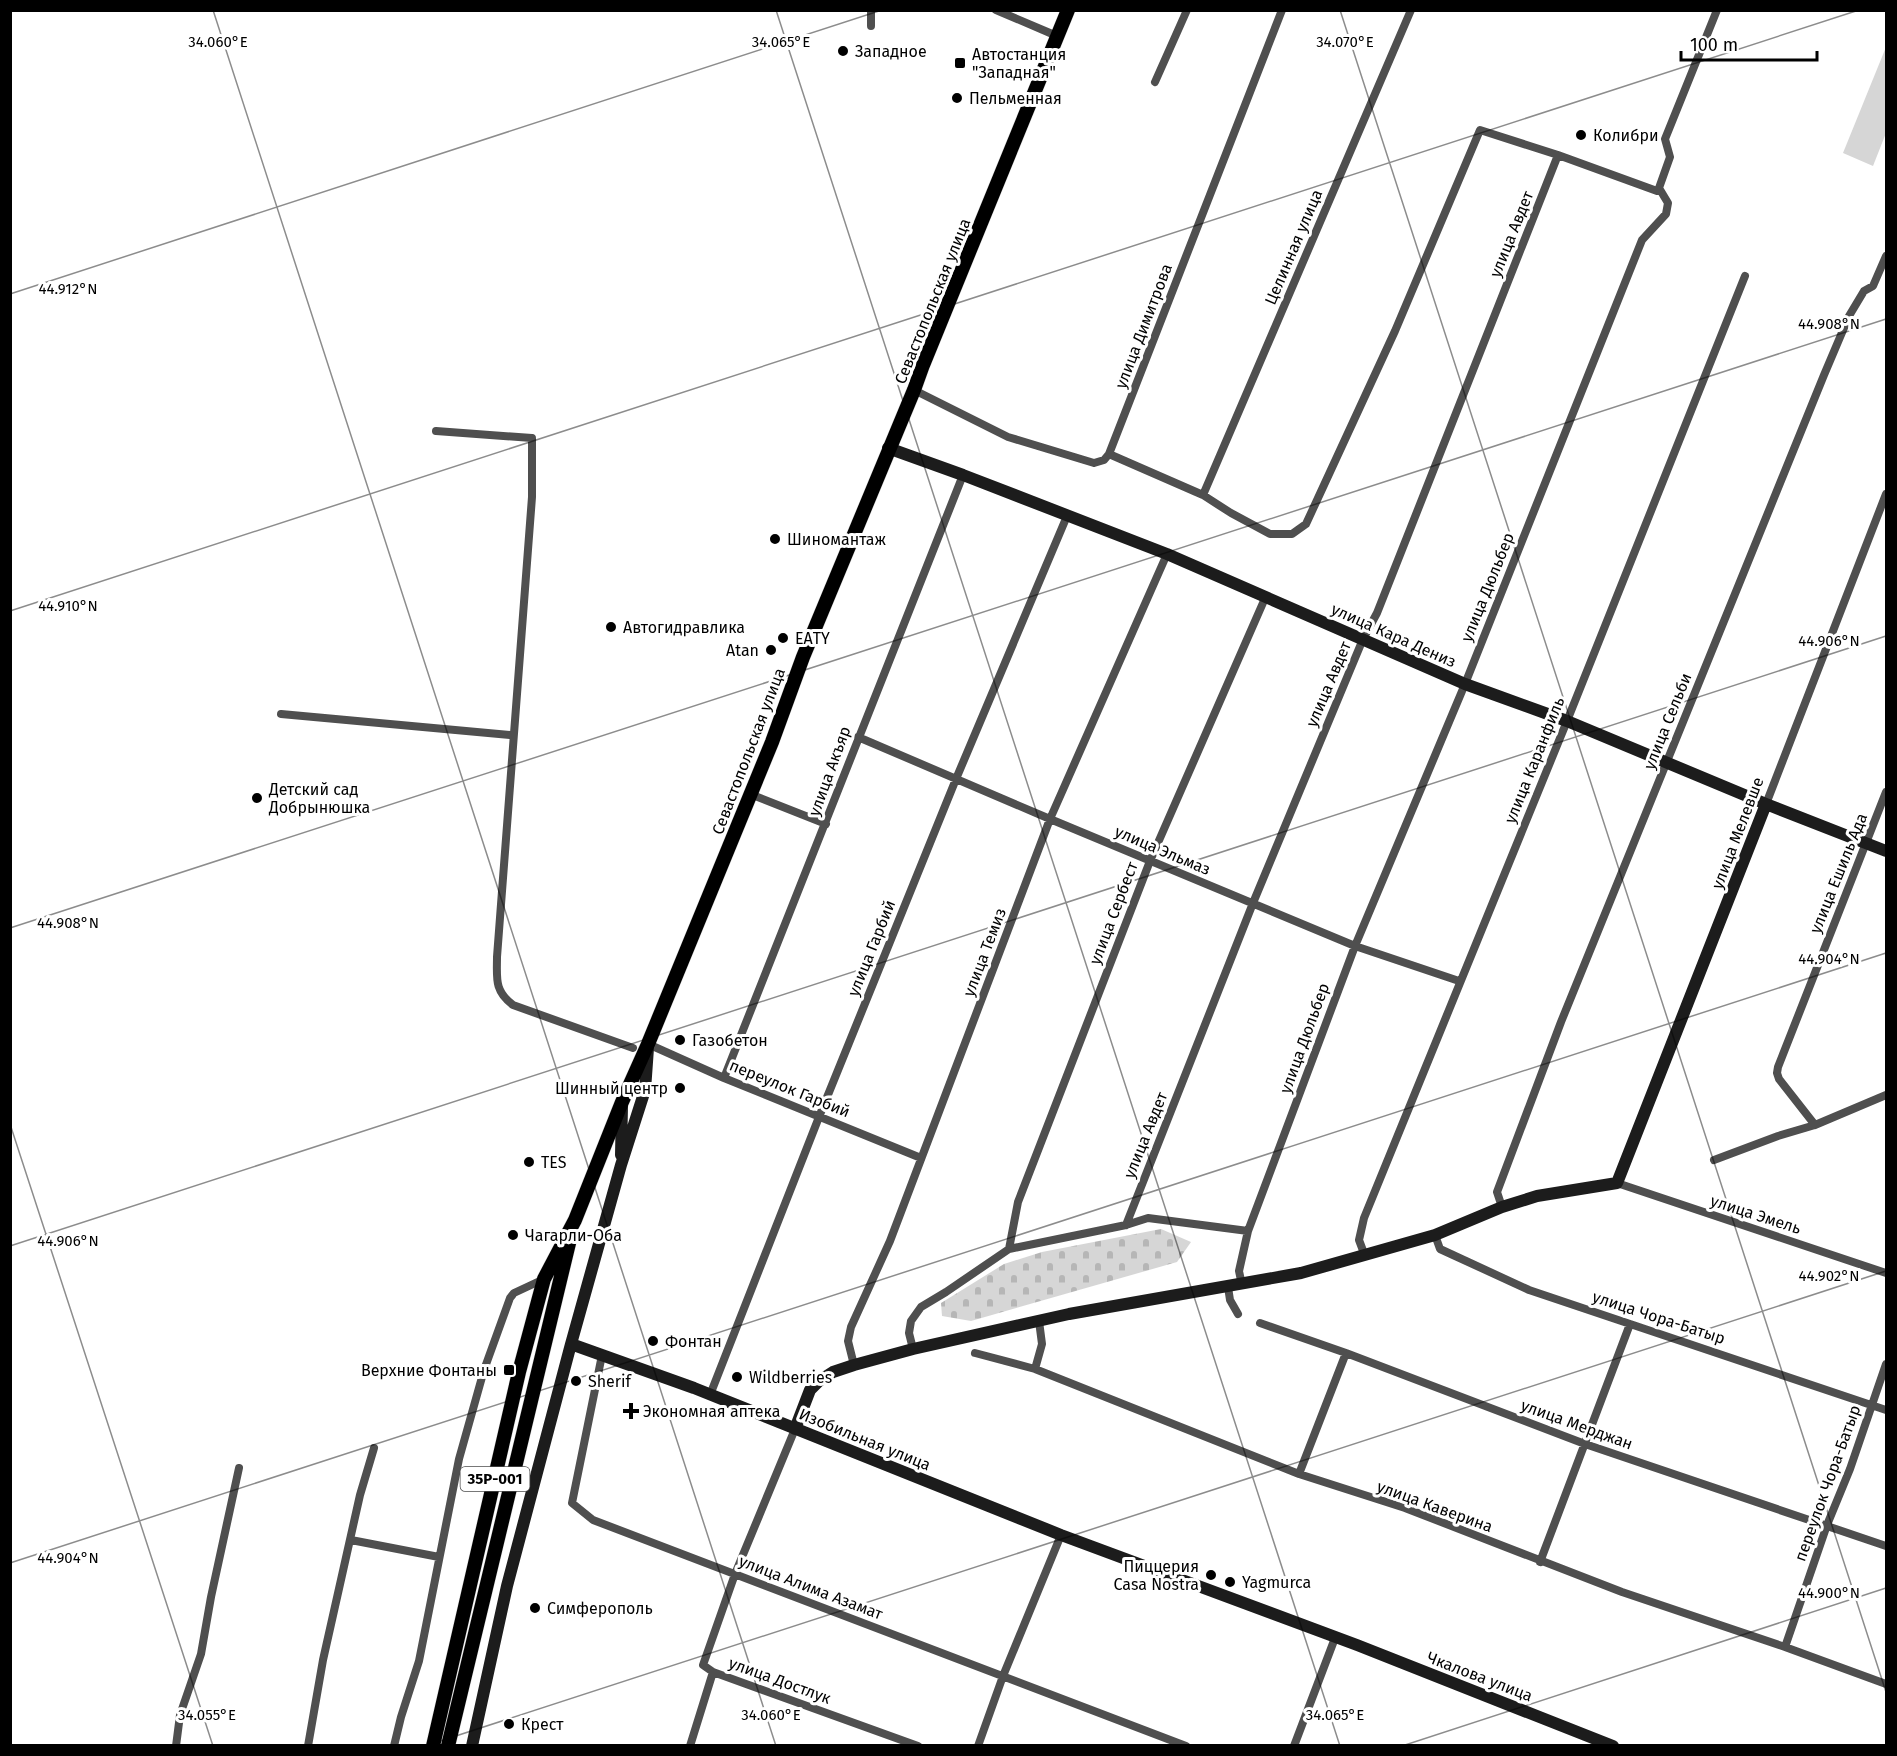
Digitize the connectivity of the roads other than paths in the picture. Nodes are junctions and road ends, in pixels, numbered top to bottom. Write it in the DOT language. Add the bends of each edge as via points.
graph roads {
  1 [pos="871,10"];
  2 [pos="996,10"];
  3 [pos="1068,10"];
  4 [pos="1187,10"];
  5 [pos="1282,10"];
  6 [pos="1411,10"];
  7 [pos="1717,10"];
  8 [pos="871,26"];
  9 [pos="1057,36"];
  10 [pos="1155,82"];
  11 [pos="1558,155"];
  12 [pos="1659,188"];
  13 [pos="1887,256"];
  14 [pos="1745,276"];
  15 [pos="914,390"];
  16 [pos="436,431"];
  17 [pos="888,448"];
  18 [pos="1109,454"];
  19 [pos="963,475"];
  20 [pos="1887,494"];
  21 [pos="1203,495"];
  22 [pos="1067,516"];
  23 [pos="1167,554"];
  24 [pos="1266,596"];
  25 [pos="1363,639"];
  26 [pos="1465,684"];
  27 [pos="281,714"];
  28 [pos="1567,721"];
  29 [pos="510,735"];
  30 [pos="858,737"];
  31 [pos="1667,761"];
  32 [pos="956,778"];
  33 [pos="1887,792"];
  34 [pos="750,794"];
  35 [pos="1766,804"];
  36 [pos="1050,819"];
  37 [pos="826,824"];
  38 [pos="1866,842"];
  39 [pos="1887,850"];
  40 [pos="1150,861"];
  41 [pos="1252,903"];
  42 [pos="1355,946"];
  43 [pos="1459,981"];
  44 [pos="648,1044"];
  45 [pos="633,1047"];
  46 [pos="724,1078"];
  47 [pos="1887,1095"];
  48 [pos="622,1102"];
  49 [pos="819,1117"];
  50 [pos="1815,1125"];
  51 [pos="921,1158"];
  52 [pos="1714,1160"];
  53 [pos="621,1165"];
  54 [pos="1617,1183"];
  55 [pos="1502,1207"];
  56 [pos="574,1220"];
  57 [pos="1126,1225"];
  58 [pos="1248,1231"];
  59 [pos="1435,1235"];
  60 [pos="1009,1249"];
  61 [pos="1365,1256"];
  62 [pos="1887,1273"];
  63 [pos="544,1279"];
  64 [pos="1242,1284"];
  65 [pos="1228,1287"];
  66 [pos="581,1305"];
  67 [pos="1238,1314"];
  68 [pos="1039,1321"];
  69 [pos="1260,1323"];
  70 [pos="1630,1324"];
  71 [pos="571,1344"];
  72 [pos="913,1349"];
  73 [pos="975,1353"];
  74 [pos="1346,1353"];
  75 [pos="602,1356"];
  76 [pos="1887,1364"];
  77 [pos="854,1365"];
  78 [pos="1035,1369"];
  79 [pos="561,1375"];
  80 [pos="710,1395"];
  81 [pos="1872,1405"];
  82 [pos="1887,1410"];
  83 [pos="795,1429"];
  84 [pos="1585,1444"];
  85 [pos="374,1448"];
  86 [pos="239,1468"];
  87 [pos="1299,1474"];
  88 [pos="1827,1526"];
  89 [pos="1061,1535"];
  90 [pos="351,1540"];
  91 [pos="1887,1546"];
  92 [pos="439,1557"];
  93 [pos="1540,1562"];
  94 [pos="735,1574"];
  95 [pos="1335,1638"];
  96 [pos="1785,1647"];
  97 [pos="713,1672"];
  98 [pos="1003,1676"];
  99 [pos="1887,1684"];
  100 [pos="176,1746"];
  101 [pos="308,1746"];
  102 [pos="394,1746"];
  103 [pos="433,1746"];
  104 [pos="448,1746"];
  105 [pos="472,1746"];
  106 [pos="690,1746"];
  107 [pos="918,1746"];
  108 [pos="978,1746"];
  109 [pos="1186,1746"];
  110 [pos="1294,1746"];
  111 [pos="1613,1746"];
  1 -- 8 [label="street"];
  2 -- 9 [label="street"];
  3 -- 9 [label="main road, Севастопольская улица"];
  4 -- 10 [label="street"];
  5 -- 18 [label="street, улица Димитрова"];
  6 -- 21 [label="street, Целинная улица"];
  7 -- 12 [label="street" via="1665,139 1670,156"];
  9 -- 15 [label="main road, Севастопольская улица"];
  11 -- 12 [label="street" via="1657,191"];
  11 -- 21 [label="street" via="1480,130 1395,331 1306,524 1292,534 1269,534"];
  11 -- 25 [label="street, улица Авдет" via="1377,613"];
  12 -- 26 [label="street, улица Дюльбер" via="1668,203 1666,214 1642,240"];
  13 -- 31 [label="street, улица Сельби" via="1873,286 1864,291 1849,316"];
  14 -- 28 [label="street, улица Каранфиль"];
  15 -- 17 [label="main road, Севастопольская улица"];
  15 -- 18 [label="street" via="1008,437 1094,463"];
  16 -- 45 [label="street" via="532,438 497,984 503,998 513,1005"];
  17 -- 19 [label="main road, улица Кара Дениз"];
  17 -- 34 [label="main road, Севастопольская улица"];
  18 -- 21 [label="street"];
  19 -- 22 [label="main road, улица Кара Дениз"];
  19 -- 30 [label="street, улица Акъяр"];
  20 -- 35 [label="street, улица Мелевше"];
  22 -- 23 [label="main road, улица Кара Дениз"];
  22 -- 32 [label="street, улица Гарбий"];
  23 -- 24 [label="main road, улица Кара Дениз"];
  23 -- 36 [label="street, улица Темиз"];
  24 -- 25 [label="main road, улица Кара Дениз"];
  24 -- 40 [label="street, улица Сербест"];
  25 -- 26 [label="main road, улица Кара Дениз"];
  25 -- 41 [label="street, улица Авдет"];
  26 -- 28 [label="main road, улица Кара Дениз"];
  26 -- 42 [label="street, улица Дюльбер"];
  27 -- 29 [label="street"];
  28 -- 31 [label="main road, улица Кара Дениз"];
  28 -- 43 [label="street, улица Каранфиль"];
  30 -- 32 [label="street, улица Эльмаз"];
  30 -- 37 [label="street, улица Акъяр"];
  31 -- 35 [label="main road, улица Кара Дениз"];
  31 -- 55 [label="street, улица Сельби" via="1497,1192"];
  32 -- 36 [label="street, улица Эльмаз"];
  32 -- 49 [label="street, улица Гарбий"];
  33 -- 38 [label="street, улица Ешиль Ада"];
  34 -- 37 [label="street"];
  34 -- 44 [label="main road, Севастопольская улица"];
  35 -- 38 [label="main road, улица Кара Дениз"];
  35 -- 54 [label="main road, улица Мелевше"];
  36 -- 40 [label="street, улица Эльмаз"];
  36 -- 51 [label="street, улица Темиз"];
  37 -- 46 [label="street, улица Акъяр"];
  38 -- 39 [label="main road, улица Кара Дениз"];
  38 -- 50 [label="street, улица Ешиль Ада" via="1778,1067 1779,1079"];
  40 -- 41 [label="street, улица Эльмаз"];
  40 -- 60 [label="street, улица Сербест" via="1018,1202"];
  41 -- 42 [label="street, улица Эльмаз"];
  41 -- 57 [label="street, улица Авдет"];
  42 -- 43 [label="street, улица Эльмаз"];
  42 -- 58 [label="street, улица Дюльбер"];
  43 -- 61 [label="street, улица Каранфиль" via="1364,1218 1359,1240"];
  44 -- 46 [label="street, переулок Гарбий"];
  44 -- 48 [label="main road, Севастопольская улица"];
  44 -- 53 [label="main road" via="645,1090"];
  46 -- 49 [label="street, переулок Гарбий"];
  47 -- 50 [label="street"];
  48 -- 53 [label="main road"];
  48 -- 56 [label="main road, Севастопольская улица"];
  49 -- 51 [label="street, переулок Гарбий"];
  49 -- 80 [label="street, улица Гарбий"];
  50 -- 52 [label="street"];
  51 -- 77 [label="street, улица Темиз" via="890,1241 851,1327 848,1341"];
  53 -- 66 [label="main road"];
  54 -- 55 [label="main road" via="1537,1196"];
  54 -- 62 [label="street, улица Эмель"];
  55 -- 59 [label="main road"];
  56 -- 63 [label="main road, 35Р-001"];
  56 -- 104 [label="main road, 35Р-001"];
  57 -- 58 [label="street" via="1148,1218"];
  57 -- 60 [label="street"];
  58 -- 64 [label="street, улица Дюльбер" via="1239,1271"];
  59 -- 61 [label="main road"];
  59 -- 70 [label="street, улица Чора-Батыр" via="1440,1250 1529,1290"];
  60 -- 72 [label="street" via="921,1307 911,1321"];
  61 -- 64 [label="main road"];
  63 -- 92 [label="street" via="514,1293 508,1303 470,1419"];
  63 -- 103 [label="main road, 35Р-001"];
  64 -- 65 [label="main road"];
  65 -- 67 [label="street"];
  65 -- 68 [label="main road"];
  66 -- 71 [label="main road"];
  66 -- 75 [label="main road" via="580,1327 585,1342"];
  68 -- 72 [label="main road"];
  68 -- 78 [label="street" via="1042,1344"];
  69 -- 74 [label="street, улица Мерджан"];
  70 -- 81 [label="street, улица Чора-Батыр"];
  70 -- 84 [label="street"];
  71 -- 75 [label="main road, Изобильная улица"];
  71 -- 79 [label="main road"];
  72 -- 77 [label="main road"];
  73 -- 78 [label="street, улица Каверина"];
  74 -- 84 [label="street, улица Мерджан"];
  74 -- 87 [label="street"];
  75 -- 79 [label="main road" via="578,1356"];
  75 -- 80 [label="main road, Изобильная улица"];
  75 -- 94 [label="street, улица Алима Азамат" via="572,1503 592,1520"];
  76 -- 81 [label="street, переулок Чора-Батыр"];
  77 -- 83 [label="main road" via="833,1372 810,1390"];
  78 -- 87 [label="street, улица Каверина"];
  79 -- 105 [label="main road" via="507,1586"];
  80 -- 83 [label="main road, Изобильная улица"];
  81 -- 82 [label="street, улица Чора-Батыр"];
  81 -- 88 [label="street, переулок Чора-Батыр"];
  83 -- 89 [label="main road, Изобильная улица"];
  83 -- 94 [label="street, улица Достлук"];
  84 -- 88 [label="street, улица Мерджан"];
  84 -- 93 [label="street"];
  85 -- 90 [label="street"];
  86 -- 100 [label="street" via="201,1654 180,1714"];
  87 -- 93 [label="street, улица Каверина" via="1405,1508"];
  88 -- 91 [label="street, улица Мерджан"];
  88 -- 96 [label="street, переулок Чора-Батыр"];
  89 -- 95 [label="main road, Изобильная улица"];
  89 -- 98 [label="street"];
  90 -- 92 [label="street"];
  90 -- 101 [label="street"];
  92 -- 102 [label="street" via="419,1661"];
  93 -- 96 [label="street, улица Каверина"];
  94 -- 97 [label="street, улица Достлук" via="702,1665"];
  94 -- 98 [label="street, улица Алима Азамат"];
  95 -- 110 [label="street"];
  95 -- 111 [label="main road, Чкалова улица"];
  96 -- 99 [label="street, улица Каверина"];
  97 -- 106 [label="street"];
  97 -- 107 [label="street, улица Достлук"];
  98 -- 108 [label="street"];
  98 -- 109 [label="street, улица Алима Азамат"];
}
